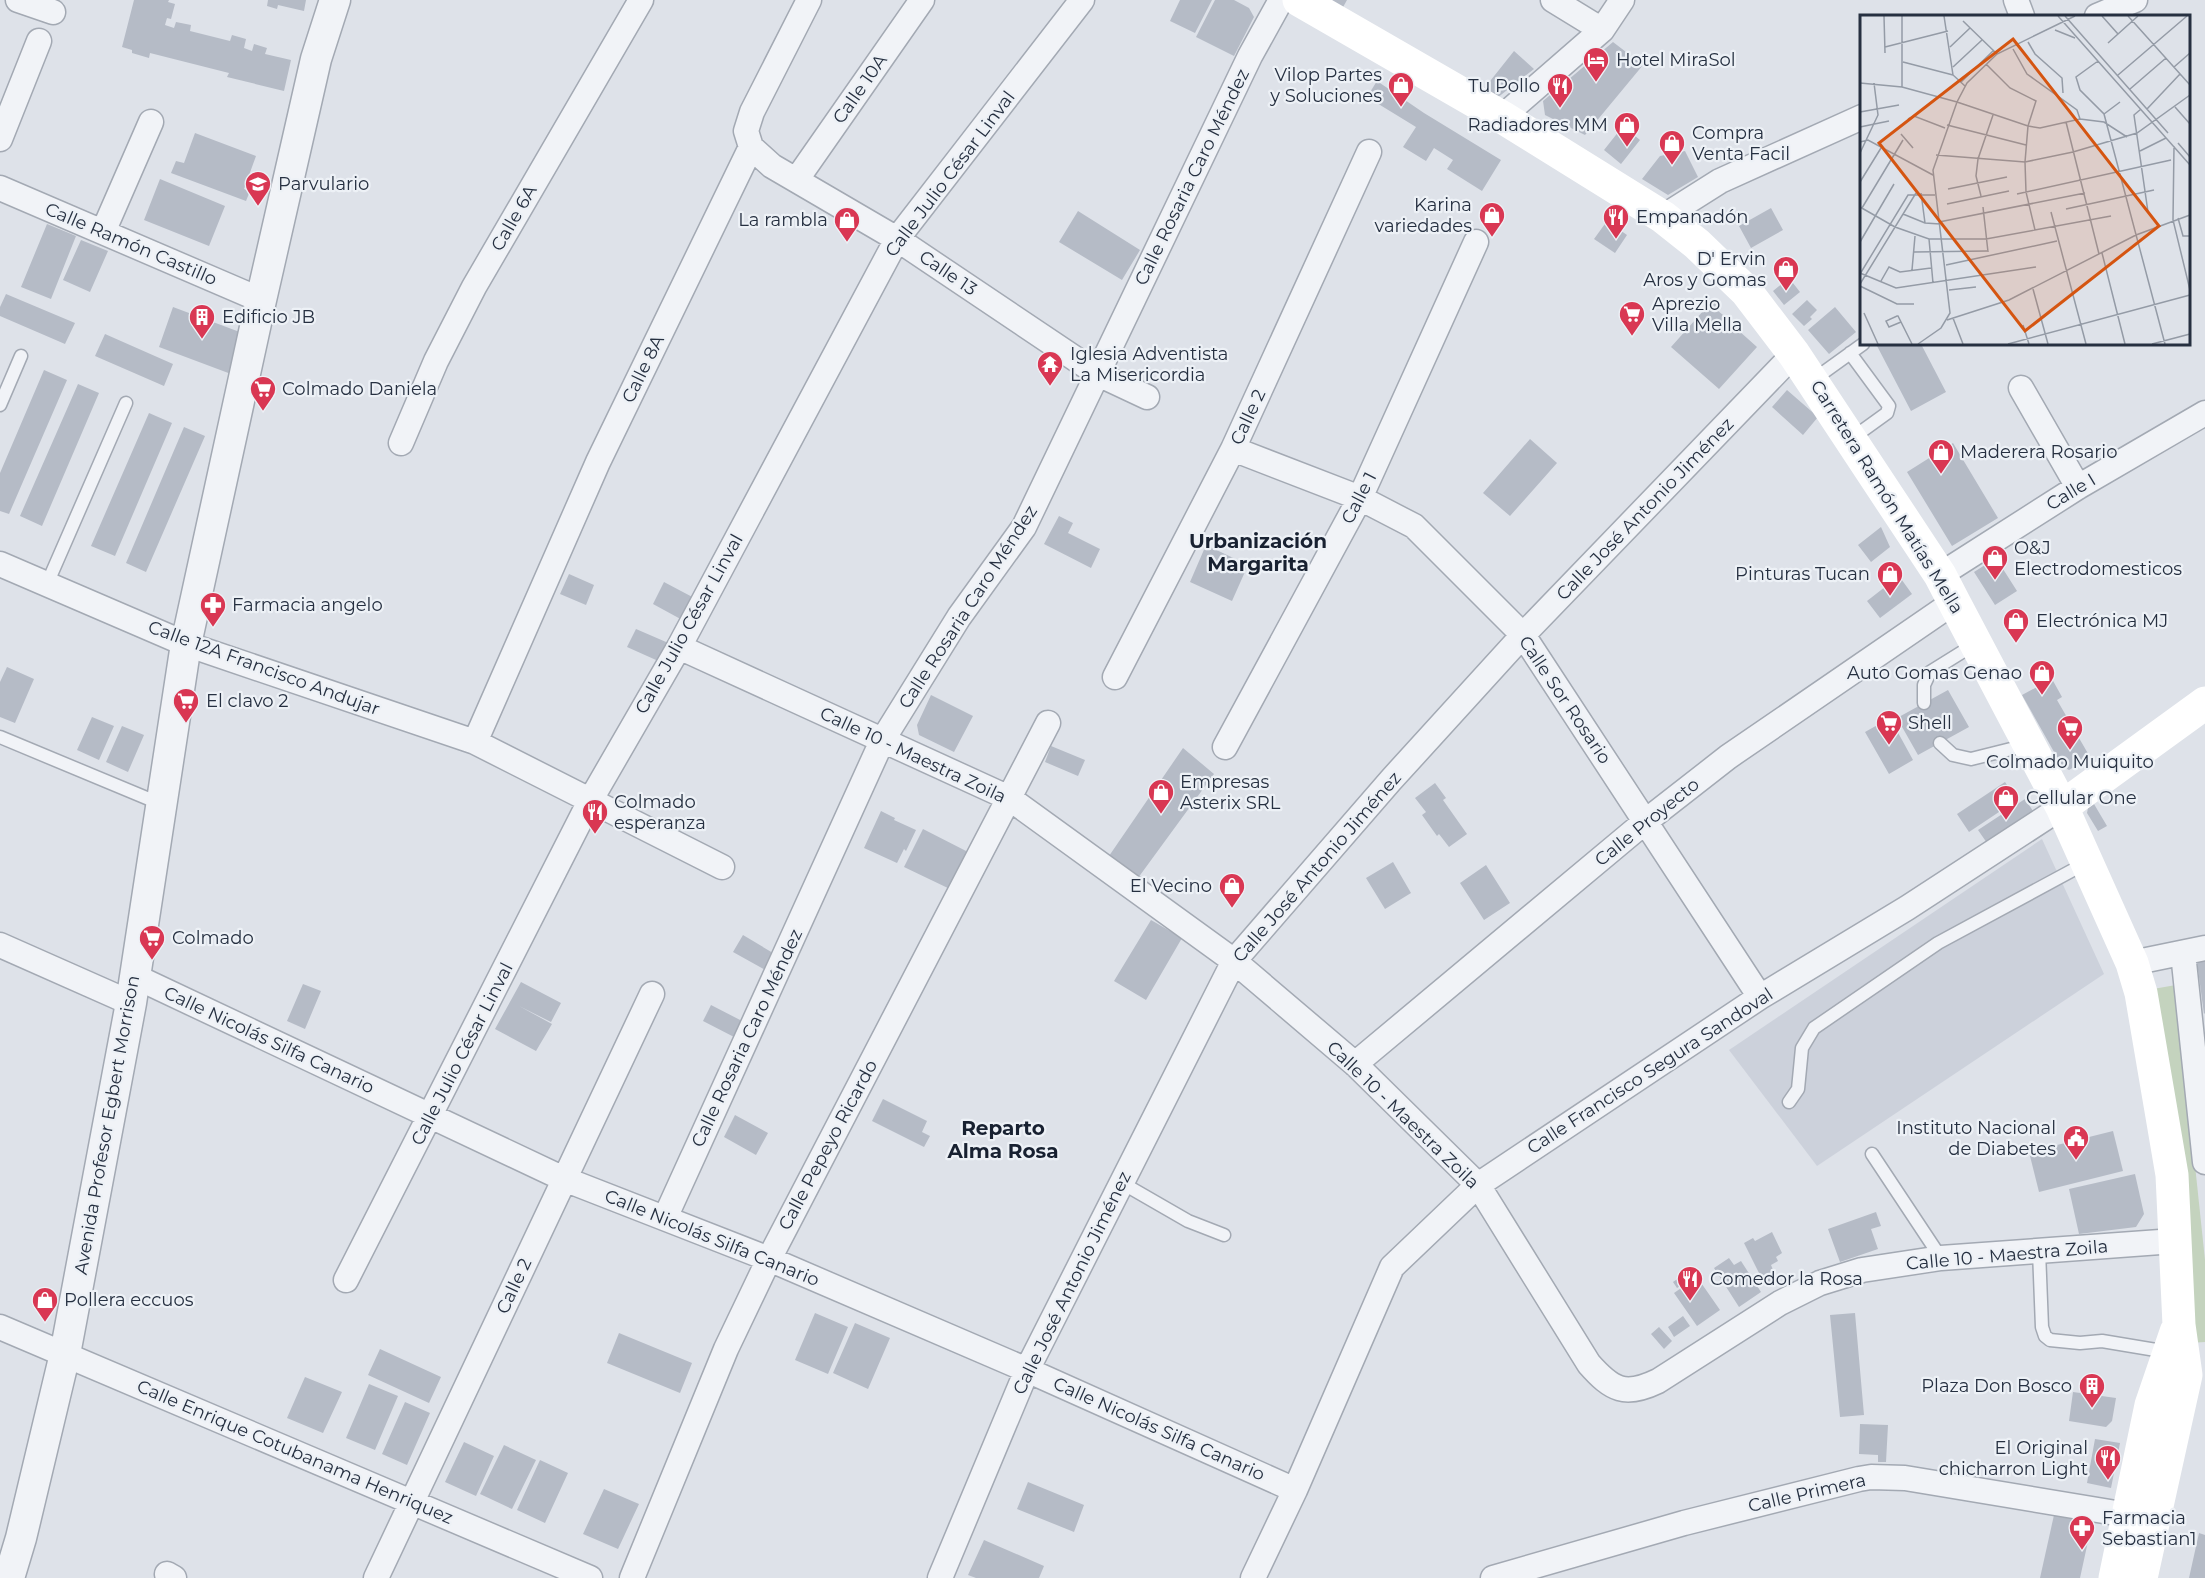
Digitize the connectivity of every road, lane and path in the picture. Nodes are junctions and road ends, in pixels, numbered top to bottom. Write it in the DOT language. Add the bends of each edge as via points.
graph roads {
  1 [pos="18,0"];
  2 [pos="335,0"];
  3 [pos="641,0"];
  4 [pos="809,0"];
  5 [pos="922,0"];
  6 [pos="1082,0"];
  7 [pos="1281,0"];
  8 [pos="1299,0"];
  9 [pos="1553,0"];
  10 [pos="1622,0"];
  11 [pos="2016,0"];
  12 [pos="2135,0"];
  13 [pos="53,12"];
  14 [pos="2022,15"];
  15 [pos="2099,15"];
  16 [pos="1602,30"];
  17 [pos="39,41"];
  18 [pos="1502,117"];
  19 [pos="1860,118"];
  20 [pos="150,122"];
  21 [pos="0,139"];
  22 [pos="751,147"];
  23 [pos="1368,152"];
  24 [pos="797,179"];
  25 [pos="0,188"];
  26 [pos="1663,217"];
  27 [pos="103,232"];
  28 [pos="897,239"];
  29 [pos="1476,242"];
  30 [pos="261,300"];
  31 [pos="1862,345"];
  32 [pos="1850,353"];
  33 [pos="1794,354"];
  34 [pos="21,356"];
  35 [pos="1098,374"];
  36 [pos="1813,380"];
  37 [pos="2021,388"];
  38 [pos="1147,397"];
  39 [pos="126,402"];
  40 [pos="0,405"];
  41 [pos="2205,413"];
  42 [pos="1850,439"];
  43 [pos="401,443"];
  44 [pos="1233,449"];
  45 [pos="2078,487"];
  46 [pos="1360,498"];
  47 [pos="0,564"];
  48 [pos="47,584"];
  49 [pos="1947,588"];
  50 [pos="1523,635"];
  51 [pos="1976,643"];
  52 [pos="186,644"];
  53 [pos="679,647"];
  54 [pos="1115,677"];
  55 [pos="1924,703"];
  56 [pos="2205,703"];
  57 [pos="1048,723"];
  58 [pos="0,737"];
  59 [pos="882,741"];
  60 [pos="475,742"];
  61 [pos="1940,742"];
  62 [pos="2030,744"];
  63 [pos="1225,747"];
  64 [pos="1009,798"];
  65 [pos="590,801"];
  66 [pos="161,804"];
  67 [pos="2062,807"];
  68 [pos="1646,821"];
  69 [pos="2087,863"];
  70 [pos="722,867"];
  71 [pos="0,945"];
  72 [pos="2194,950"];
  73 [pos="1234,961"];
  74 [pos="2132,963"];
  75 [pos="132,990"];
  76 [pos="652,994"];
  77 [pos="1761,997"];
  78 [pos="1355,1064"];
  79 [pos="1789,1102"];
  80 [pos="431,1117"];
  81 [pos="1872,1154"];
  82 [pos="2205,1162"];
  83 [pos="564,1179"];
  84 [pos="1122,1183"];
  85 [pos="1478,1185"];
  86 [pos="664,1218"];
  87 [pos="1224,1234"];
  88 [pos="2174,1241"];
  89 [pos="2039,1251"];
  90 [pos="1941,1258"];
  91 [pos="769,1259"];
  92 [pos="346,1280"];
  93 [pos="0,1327"];
  94 [pos="65,1354"];
  95 [pos="2188,1356"];
  96 [pos="1027,1370"];
  97 [pos="1295,1490"];
  98 [pos="412,1502"];
  99 [pos="2128,1515"];
  100 [pos="1502,1577"];
  101 [pos="9,1578"];
  102 [pos="376,1578"];
  103 [pos="590,1578"];
  104 [pos="632,1578"];
  105 [pos="940,1578"];
  106 [pos="1253,1578"];
  107 [pos="2115,1578"];
  108 [pos="2141,1578"];
  1 -- 13 [label="street"];
  2 -- 30 [label="street, Avenida Profesor Egbert Morrison" via="316,59"];
  3 -- 43 [label="street, Calle 6A" via="474,286"];
  4 -- 22 [label="street, Calle 8A" via="752,112 746,130"];
  5 -- 24 [label="street, Calle 10A"];
  6 -- 28 [label="street, Calle Julio César Linval"];
  7 -- 35 [label="street, Calle Rosaria Caro Méndez" via="1250,56"];
  8 -- 18 [label="main road, Carretera Ramón Matías Mella"];
  9 -- 16 [label="street"];
  10 -- 16 [label="street"];
  11 -- 14 [label="street"];
  12 -- 15 [label="street"];
  16 -- 18 [label="street"];
  17 -- 21 [label="street"];
  18 -- 26 [label="main road, Carretera Ramón Matías Mella"];
  19 -- 26 [label="street" via="1720,181"];
  20 -- 27 [label="street"];
  22 -- 24 [label="street, Calle 13" via="772,166"];
  22 -- 60 [label="street, Calle 8A" via="598,462"];
  23 -- 44 [label="street, Calle 2"];
  24 -- 28 [label="street, Calle 13"];
  25 -- 27 [label="street, Calle Ramón Castillo"];
  26 -- 33 [label="main road, Carretera Ramón Matías Mella" via="1746,291"];
  27 -- 30 [label="street, Calle Ramón Castillo"];
  28 -- 35 [label="street, Calle 13"];
  28 -- 53 [label="street, Calle Julio César Linval"];
  29 -- 46 [label="street, Calle 1"];
  30 -- 52 [label="street, Avenida Profesor Egbert Morrison"];
  31 -- 32 [label="lane"];
  32 -- 36 [label="lane"];
  32 -- 42 [label="lane" via="1889,406 1887,413"];
  33 -- 36 [label="main road, Carretera Ramón Matías Mella"];
  33 -- 50 [label="street, Calle José Antonio Jiménez"];
  34 -- 40 [label="lane"];
  35 -- 38 [label="street, Calle 13"];
  35 -- 59 [label="street, Calle Rosaria Caro Méndez" via="1024,527 958,617"];
  36 -- 42 [label="main road, Carretera Ramón Matías Mella"];
  37 -- 45 [label="street"];
  39 -- 48 [label="lane"];
  41 -- 45 [label="street, Calle I"];
  42 -- 49 [label="main road, Carretera Ramón Matías Mella"];
  44 -- 46 [label="street, Calle Sor Rosario"];
  44 -- 54 [label="street, Calle 2"];
  45 -- 49 [label="street, Calle I"];
  46 -- 50 [label="street, Calle Sor Rosario" via="1414,526"];
  46 -- 63 [label="street, Calle 1"];
  47 -- 48 [label="street, Calle 12A Francisco Andujar"];
  48 -- 52 [label="street, Calle 12A Francisco Andujar"];
  49 -- 51 [label="main road, Carretera Ramón Matías Mella"];
  49 -- 68 [label="street, Calle Proyecto"];
  50 -- 68 [label="street, Calle Sor Rosario"];
  50 -- 73 [label="street, Calle José Antonio Jiménez"];
  51 -- 55 [label="lane" via="1930,672 1924,685"];
  51 -- 62 [label="main road, Carretera Ramón Matías Mella"];
  52 -- 60 [label="street, Calle 12A Francisco Andujar"];
  52 -- 66 [label="street, Avenida Profesor Egbert Morrison"];
  53 -- 59 [label="street, Calle 10 - Maestra Zoila"];
  53 -- 65 [label="street, Calle Julio César Linval"];
  56 -- 67 [label="main road, Calle Francisco Segura Sandoval"];
  57 -- 64 [label="street, Calle Pepeyo Ricardo"];
  58 -- 66 [label="lane"];
  59 -- 64 [label="street, Calle 10 - Maestra Zoila"];
  59 -- 86 [label="street, Calle Rosaria Caro Méndez"];
  60 -- 65 [label="street, Calle 12A Francisco Andujar"];
  61 -- 62 [label="lane" via="1953,755 1971,759"];
  62 -- 67 [label="main road, Carretera Ramón Matías Mella"];
  64 -- 73 [label="street, Calle 10 - Maestra Zoila"];
  64 -- 91 [label="street, Calle Pepeyo Ricardo"];
  65 -- 70 [label="street, Calle 12A Francisco Andujar"];
  65 -- 80 [label="street, Calle Julio César Linval"];
  66 -- 75 [label="street, Avenida Profesor Egbert Morrison"];
  67 -- 69 [label="main road, Carretera Ramón Matías Mella"];
  67 -- 77 [label="street, Calle Francisco Segura Sandoval"];
  68 -- 77 [label="street, Calle Sor Rosario"];
  68 -- 78 [label="street, Calle Proyecto"];
  69 -- 74 [label="main road, Carretera Ramón Matías Mella"];
  69 -- 79 [label="lane" via="1938,943 1814,1028 1802,1048 1798,1089"];
  71 -- 75 [label="street, Calle Nicolás Silfa Canario"];
  72 -- 74 [label="street"];
  72 -- 82 [label="street"];
  73 -- 78 [label="street, Calle 10 - Maestra Zoila"];
  73 -- 84 [label="street, Calle José Antonio Jiménez"];
  74 -- 88 [label="main road, Carretera Ramón Matías Mella" via="2141,993 2172,1174"];
  75 -- 80 [label="street, Calle Nicolás Silfa Canario"];
  75 -- 94 [label="street, Avenida Profesor Egbert Morrison"];
  76 -- 83 [label="street, Calle 2"];
  77 -- 85 [label="street, Calle Francisco Segura Sandoval"];
  78 -- 85 [label="street, Calle 10 - Maestra Zoila"];
  80 -- 83 [label="street, Calle Nicolás Silfa Canario"];
  80 -- 92 [label="street, Calle Julio César Linval"];
  81 -- 90 [label="lane"];
  83 -- 86 [label="street, Calle Nicolás Silfa Canario"];
  83 -- 98 [label="street, Calle 2"];
  84 -- 87 [label="lane" via="1188,1221"];
  84 -- 96 [label="street, Calle José Antonio Jiménez"];
  85 -- 90 [label="street, Calle 10 - Maestra Zoila" via="1589,1364 1614,1388 1629,1391 1658,1381 1780,1303 1820,1283 1862,1270"];
  85 -- 97 [label="street, Calle Francisco Segura Sandoval" via="1392,1267"];
  86 -- 91 [label="street, Calle Nicolás Silfa Canario"];
  88 -- 89 [label="street, Calle 10 - Maestra Zoila"];
  88 -- 95 [label="main road, Carretera Ramón Matías Mella"];
  89 -- 90 [label="street, Calle 10 - Maestra Zoila"];
  89 -- 95 [label="lane" via="2042,1327 2050,1340 2102,1341"];
  91 -- 96 [label="street, Calle Nicolás Silfa Canario"];
  91 -- 104 [label="street, Calle Pepeyo Ricardo" via="726,1349"];
  93 -- 94 [label="street, Calle Enrique Cotubanama Henriquez"];
  94 -- 98 [label="street, Calle Enrique Cotubanama Henriquez"];
  94 -- 101 [label="street, Avenida Profesor Egbert Morrison"];
  95 -- 99 [label="main road, Carretera Ramón Matías Mella" via="2151,1406"];
  95 -- 108 [label="main road, Carretera Ramón Matías Mella"];
  96 -- 97 [label="street, Calle Nicolás Silfa Canario"];
  96 -- 105 [label="street, Calle José Antonio Jiménez"];
  97 -- 106 [label="street, Calle Francisco Segura Sandoval"];
  98 -- 102 [label="street, Calle 2"];
  98 -- 103 [label="street, Calle Enrique Cotubanama Henriquez"];
  99 -- 100 [label="street, Calle Primera" via="1905,1478 1871,1477 1684,1522"];
  99 -- 107 [label="main road, Carretera Ramón Matías Mella"];
}
